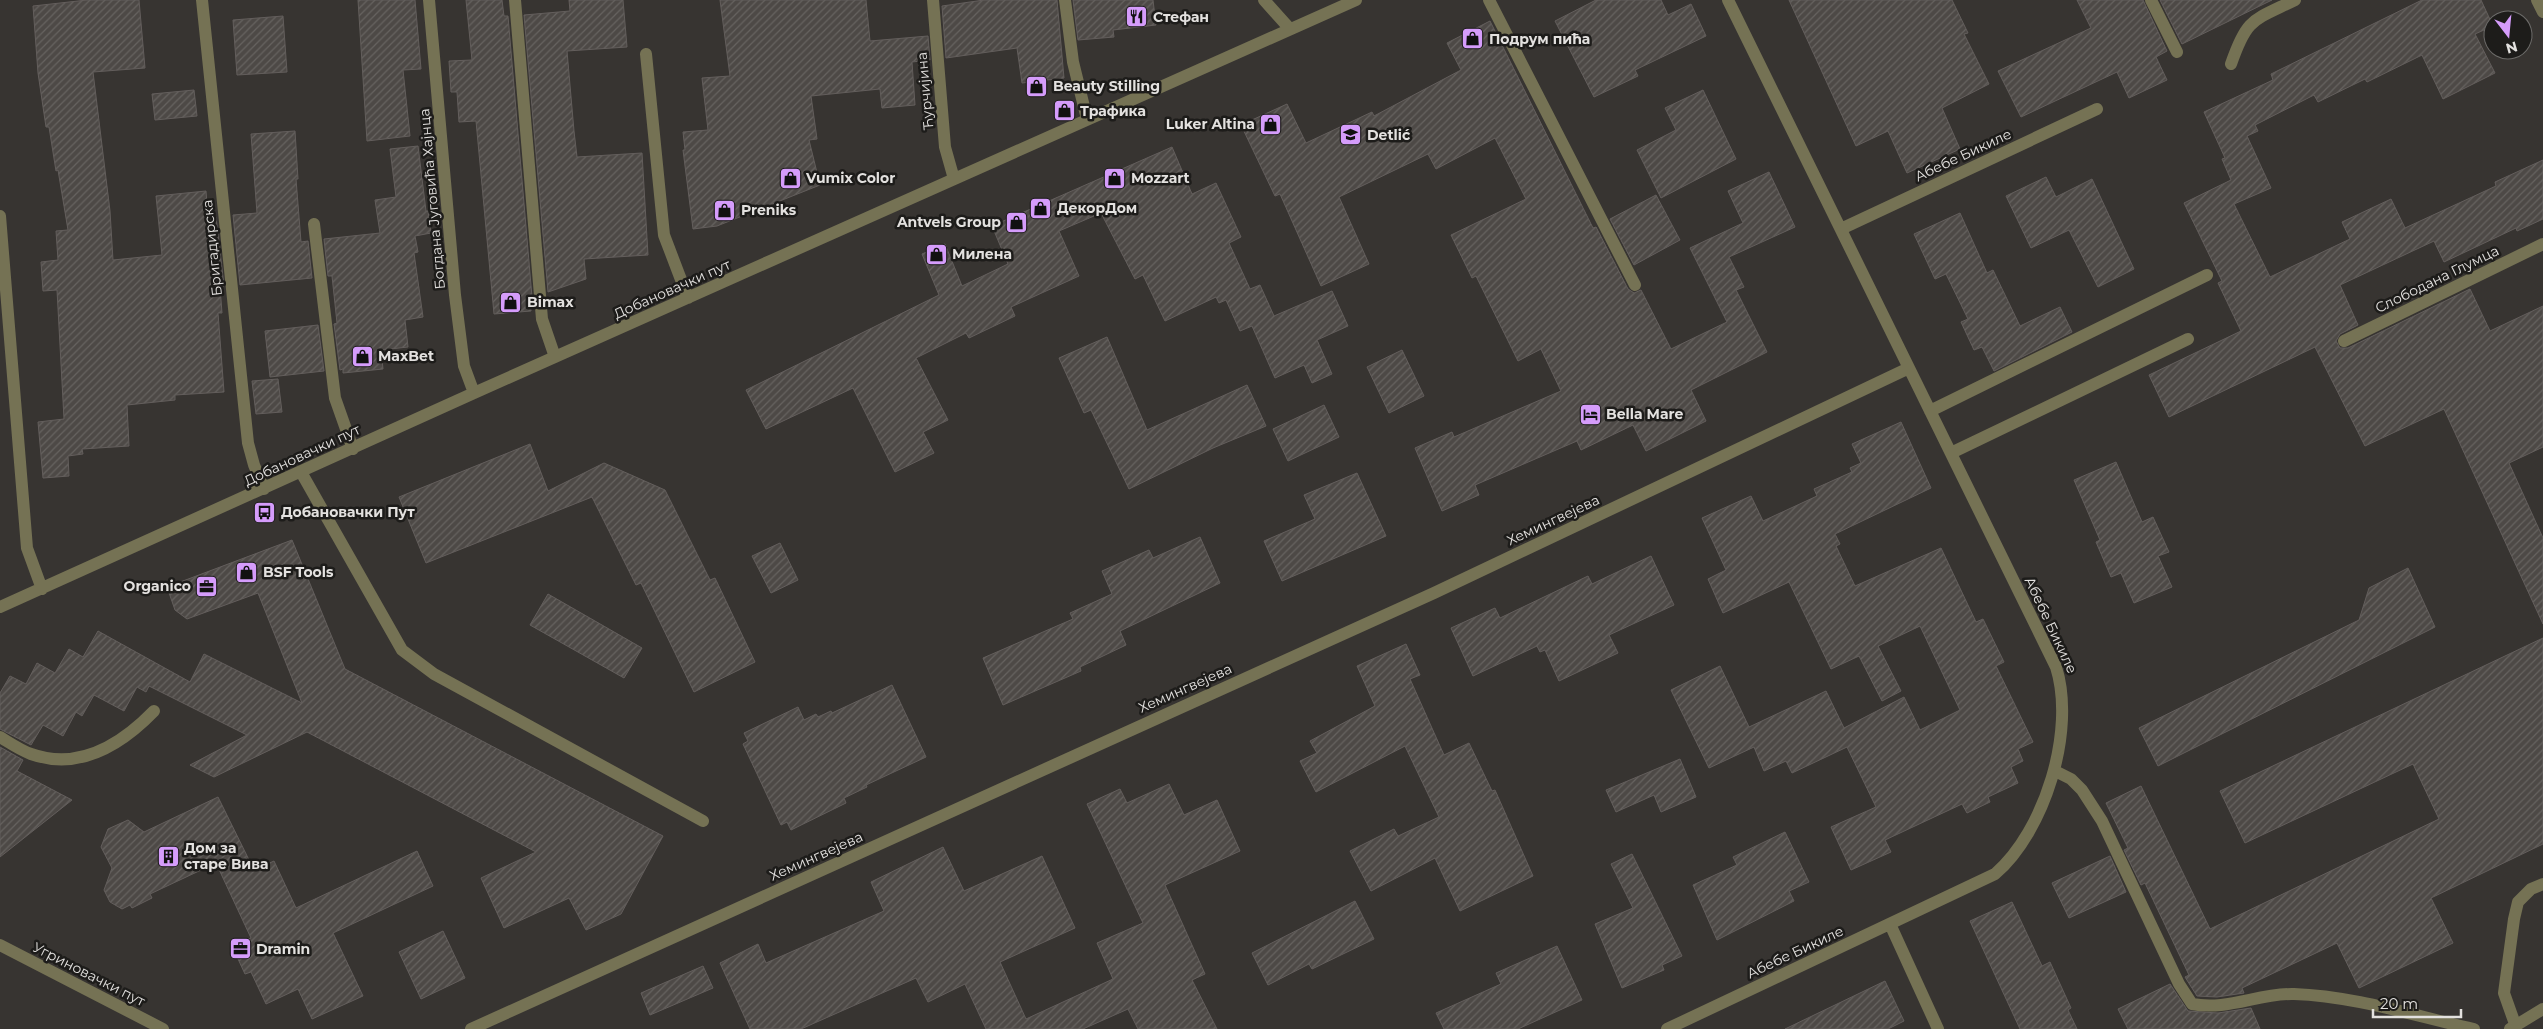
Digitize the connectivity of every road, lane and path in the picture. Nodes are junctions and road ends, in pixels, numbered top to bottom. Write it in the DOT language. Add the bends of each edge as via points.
graph roads {
  1 [pos="202,0"];
  2 [pos="429,0"];
  3 [pos="515,0"];
  4 [pos="933,0"];
  5 [pos="1065,0"];
  6 [pos="1264,0"];
  7 [pos="1356,0"];
  8 [pos="1489,0"];
  9 [pos="1728,0"];
  10 [pos="2151,0"];
  11 [pos="2295,0"];
  12 [pos="2537,0"];
  13 [pos="2543,12"];
  14 [pos="1290,29"];
  15 [pos="2177,52"];
  16 [pos="646,54"];
  17 [pos="2231,64"];
  18 [pos="2096,109"];
  19 [pos="1087,119"];
  20 [pos="954,179"];
  21 [pos="0,216"];
  22 [pos="314,224"];
  23 [pos="1842,228"];
  24 [pos="2543,244"];
  25 [pos="2207,275"];
  26 [pos="1635,285"];
  27 [pos="688,298"];
  28 [pos="2188,340"];
  29 [pos="2344,341"];
  30 [pos="555,358"];
  31 [pos="1909,368"];
  32 [pos="474,393"];
  33 [pos="1930,411"];
  34 [pos="354,449"];
  35 [pos="1951,452"];
  36 [pos="301,472"];
  37 [pos="264,489"];
  38 [pos="42,588"];
  39 [pos="0,607"];
  40 [pos="154,711"];
  41 [pos="0,738"];
  42 [pos="2055,771"];
  43 [pos="703,821"];
  44 [pos="2543,884"];
  45 [pos="1890,924"];
  46 [pos="0,945"];
  47 [pos="2543,1009"];
  48 [pos="157,1027"];
  49 [pos="2513,1027"];
  50 [pos="471,1029"];
  51 [pos="1668,1029"];
  52 [pos="1938,1029"];
  53 [pos="2474,1029"];
  1 -- 37 [label="street, Бригадирска" via="248,443"];
  2 -- 32 [label="street, Богдана Југовића Хајнца" via="455,295 464,366"];
  3 -- 30 [label="street" via="542,319"];
  4 -- 20 [label="street, Ћурчијина" via="945,147"];
  5 -- 19 [label="street" via="1072,62"];
  6 -- 14 [label="street"];
  7 -- 14 [label="street, Добановачки пут"];
  8 -- 26 [label="street"];
  9 -- 23 [label="street, Абебе Бикиле"];
  10 -- 15 [label="street"];
  11 -- 17 [label="street" via="2248,25"];
  12 -- 13 [label="street"];
  14 -- 19 [label="street, Добановачки пут"];
  16 -- 27 [label="street" via="664,235"];
  18 -- 23 [label="street, Абебе Бикиле"];
  19 -- 20 [label="street, Добановачки пут"];
  20 -- 27 [label="street, Добановачки пут"];
  21 -- 38 [label="street" via="27,548"];
  22 -- 34 [label="street" via="335,398"];
  23 -- 31 [label="street, Абебе Бикиле"];
  24 -- 29 [label="street, Слободана Глумца"];
  25 -- 33 [label="street"];
  27 -- 30 [label="street, Добановачки пут"];
  28 -- 35 [label="street"];
  30 -- 32 [label="street, Добановачки пут"];
  31 -- 33 [label="street, Абебе Бикиле"];
  31 -- 50 [label="street, Хемингвејева" via="1434,593"];
  32 -- 34 [label="street, Добановачки пут"];
  33 -- 35 [label="street, Абебе Бикиле"];
  34 -- 36 [label="street, Добановачки пут"];
  35 -- 42 [label="street, Абебе Бикиле" via="2056,667 2063,699"];
  36 -- 37 [label="street, Добановачки пут"];
  36 -- 43 [label="street" via="402,650 434,674"];
  37 -- 38 [label="street, Добановачки пут"];
  38 -- 39 [label="street, Добановачки пут"];
  40 -- 41 [label="street" via="119,741 70,760 52,760 30,754"];
  42 -- 45 [label="street, Абебе Бикиле" via="2040,808 2007,863 1977,884"];
  42 -- 53 [label="street" via="2071,779 2082,790 2102,821 2179,984 2192,1004 2220,1006 2279,994 2302,994"];
  44 -- 49 [label="street" via="2531,889 2518,902 2514,919 2504,993"];
  45 -- 51 [label="street, Абебе Бикиле"];
  45 -- 52 [label="street"];
  46 -- 48 [label="street, Угриновачки пут"];
  47 -- 49 [label="street"];
}
